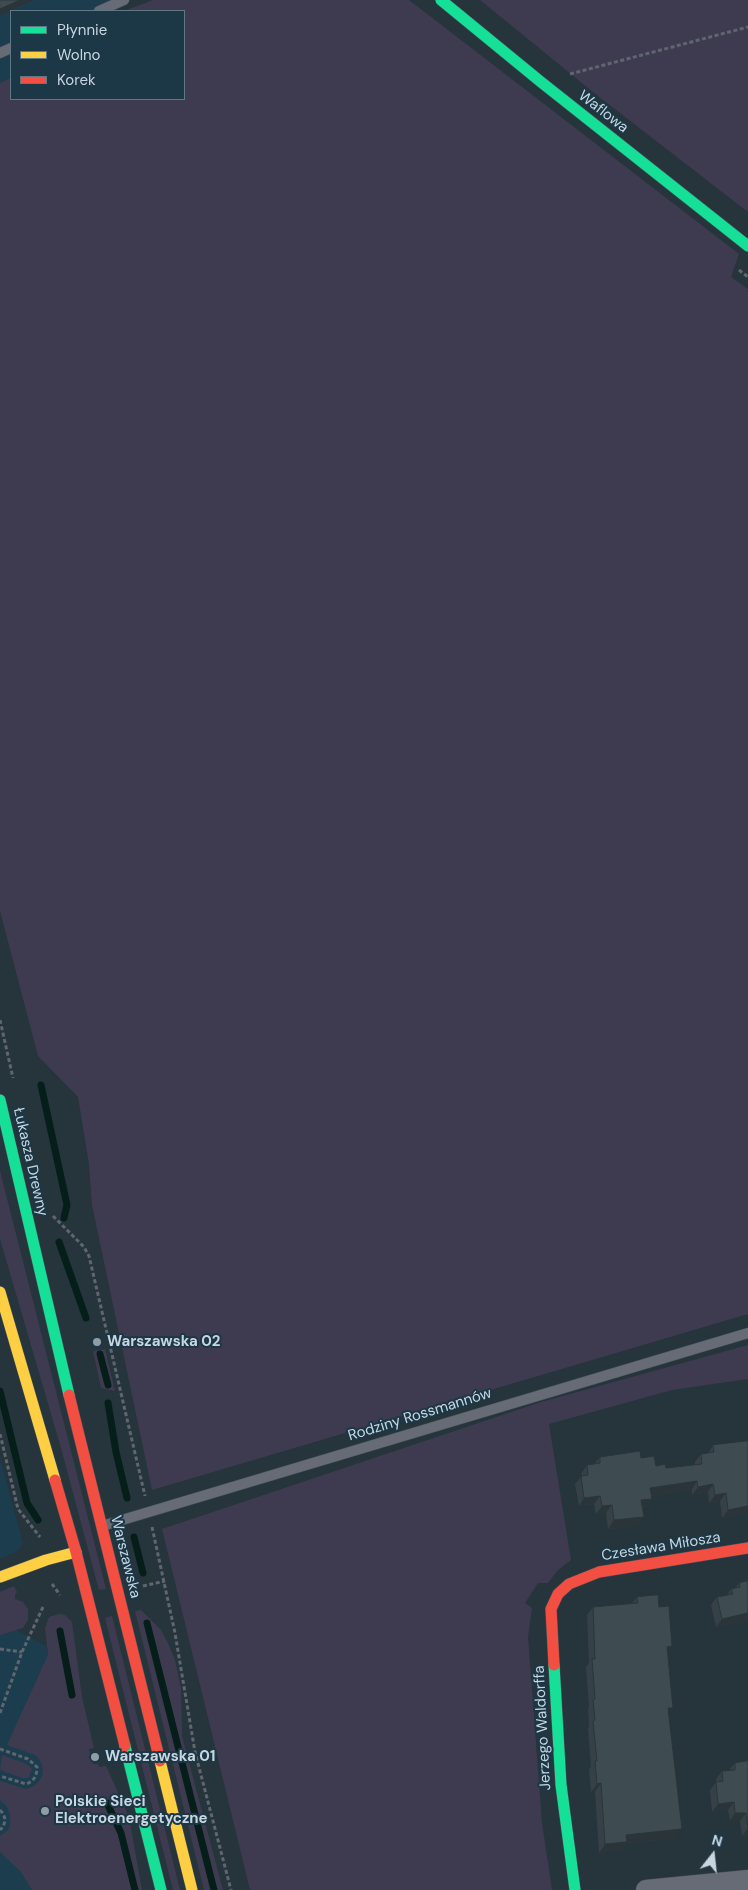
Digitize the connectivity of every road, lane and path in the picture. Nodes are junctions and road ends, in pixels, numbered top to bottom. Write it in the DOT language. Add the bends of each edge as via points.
graph roads {
  1 [pos="124,0"];
  2 [pos="441,0"];
  3 [pos="101,10"];
  4 [pos="748,27"];
  5 [pos="541,82"];
  6 [pos="748,246"];
  7 [pos="0,1100"];
  8 [pos="49,1212"];
  9 [pos="31,1230"];
  10 [pos="0,1292"];
  11 [pos="748,1333"];
  12 [pos="0,1434"];
  13 [pos="148,1513"];
  14 [pos="101,1526"];
  15 [pos="748,1548"];
  16 [pos="76,1552"];
  17 [pos="46,1560"];
  18 [pos="0,1577"];
  19 [pos="580,1578"];
  20 [pos="164,1581"];
  21 [pos="145,1592"];
  22 [pos="60,1596"];
  23 [pos="43,1607"];
  24 [pos="0,1649"];
  25 [pos="22,1652"];
  26 [pos="0,1713"];
  27 [pos="0,1749"];
  28 [pos="0,1776"];
  29 [pos="0,1810"];
  30 [pos="0,1830"];
  31 [pos="748,1880"];
  32 [pos="161,1890"];
  33 [pos="192,1890"];
  34 [pos="231,1890"];
  35 [pos="575,1890"];
  36 [pos="646,1890"];
  1 -- 3 [label="lane"];
  2 -- 5 [label="main road, Waflowa"];
  4 -- 5 [label="path"];
  5 -- 6 [label="main road, Waflowa"];
  7 -- 9 [label="main road, Łukasza Drewny"];
  8 -- 13 [label="path" via="89,1256"];
  9 -- 14 [label="main road, Warszawska"];
  10 -- 16 [label="main road"];
  11 -- 13 [label="lane, Rodziny Rossmannów"];
  12 -- 17 [label="path" via="18,1508 40,1536"];
  13 -- 14 [label="lane, Rodziny Rossmannów"];
  13 -- 20 [label="path"];
  14 -- 33 [label="main road, Warszawska"];
  15 -- 19 [label="main road, Czesława Miłosza" via="624,1567"];
  16 -- 17 [label="main road"];
  16 -- 32 [label="main road"];
  17 -- 18 [label="main road"];
  17 -- 22 [label="path" via="52,1584"];
  19 -- 35 [label="main road, Jerzego Waldorffa" via="553,1598 551,1609 559,1764"];
  20 -- 21 [label="path" via="143,1586"];
  20 -- 34 [label="path" via="195,1752"];
  23 -- 25 [label="path"];
  24 -- 25 [label="path"];
  25 -- 26 [label="path"];
  27 -- 28 [label="path" via="28,1759 37,1767 37,1773 34,1780 26,1784"];
  29 -- 30 [label="path" via="5,1822"];
  31 -- 36 [label="street"];
}
